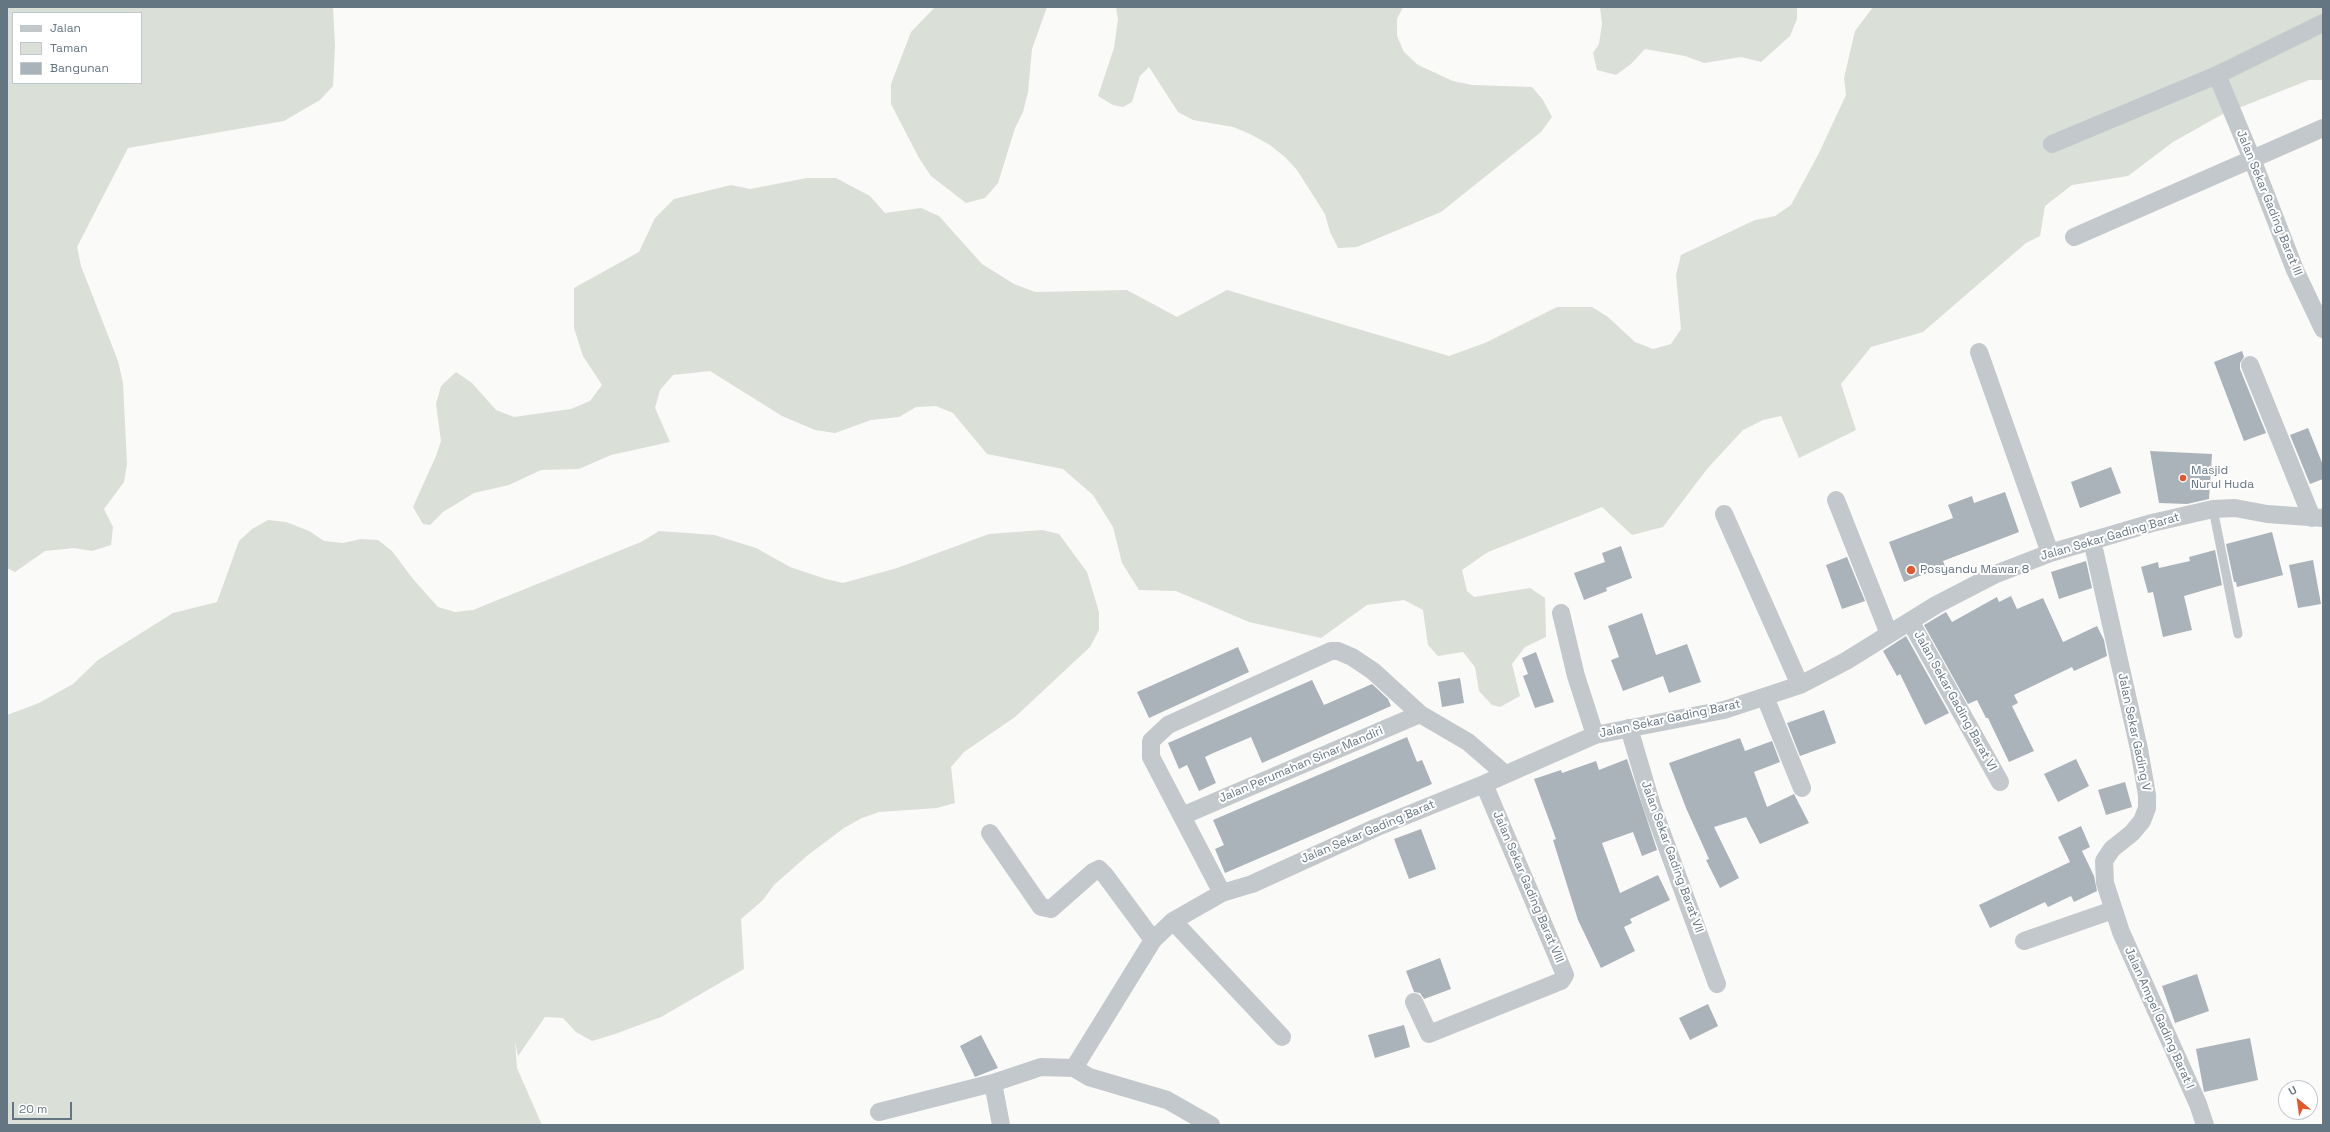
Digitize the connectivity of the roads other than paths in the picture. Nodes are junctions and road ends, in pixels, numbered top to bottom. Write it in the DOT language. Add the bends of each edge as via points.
graph roads {
  1 [pos="2323,23"];
  2 [pos="2216,75"];
  3 [pos="2323,128"];
  4 [pos="2052,144"];
  5 [pos="2252,159"];
  6 [pos="2074,237"];
  7 [pos="2323,329"];
  8 [pos="1979,352"];
  9 [pos="2250,365"];
  10 [pos="1836,500"];
  11 [pos="2214,510"];
  12 [pos="1724,514"];
  13 [pos="2320,520"];
  14 [pos="2092,540"];
  15 [pos="2050,553"];
  16 [pos="1561,613"];
  17 [pos="1910,621"];
  18 [pos="1889,634"];
  19 [pos="2238,634"];
  20 [pos="1800,685"];
  21 [pos="1765,697"];
  22 [pos="1420,714"];
  23 [pos="1629,728"];
  24 [pos="1595,734"];
  25 [pos="1505,774"];
  26 [pos="2000,782"];
  27 [pos="1484,784"];
  28 [pos="1802,788"];
  29 [pos="1182,816"];
  30 [pos="990,833"];
  31 [pos="1222,893"];
  32 [pos="2113,910"];
  33 [pos="1173,921"];
  34 [pos="1153,940"];
  35 [pos="2024,941"];
  36 [pos="1717,984"];
  37 [pos="1414,1002"];
  38 [pos="1282,1037"];
  39 [pos="1074,1068"];
  40 [pos="993,1083"];
  41 [pos="879,1112"];
  42 [pos="1001,1125"];
  43 [pos="1211,1125"];
  44 [pos="2205,1125"];
  1 -- 2 [label="street"];
  2 -- 4 [label="street"];
  2 -- 5 [label="street, Jalan Sekar Gading Barat III"];
  3 -- 5 [label="street"];
  5 -- 6 [label="street"];
  5 -- 7 [label="street, Jalan Sekar Gading Barat III" via="2295,270"];
  8 -- 15 [label="street"];
  9 -- 13 [label="street"];
  10 -- 18 [label="street"];
  11 -- 13 [label="street, Jalan Sekar Gading Barat" via="2234,508"];
  11 -- 14 [label="street, Jalan Sekar Gading Barat" via="2152,523"];
  11 -- 19 [label="lane"];
  12 -- 20 [label="street"];
  14 -- 15 [label="street, Jalan Sekar Gading Barat"];
  14 -- 32 [label="street, Jalan Sekar Gading V" via="2147,795 2142,821 2112,849 2104,861 2105,883"];
  15 -- 17 [label="street, Jalan Sekar Gading Barat" via="1996,574"];
  16 -- 24 [label="street" via="1576,676"];
  17 -- 18 [label="street, Jalan Sekar Gading Barat"];
  17 -- 26 [label="street, Jalan Sekar Gading Barat VI"];
  18 -- 20 [label="street, Jalan Sekar Gading Barat" via="1835,668"];
  20 -- 21 [label="street, Jalan Sekar Gading Barat"];
  21 -- 23 [label="street, Jalan Sekar Gading Barat" via="1724,710"];
  21 -- 28 [label="street"];
  22 -- 25 [label="street" via="1468,742"];
  22 -- 29 [label="street, Jalan Perumahan Sinar Mandiri"];
  22 -- 29 [label="street" via="1373,671 1352,657 1331,651 1168,725 1151,741 1151,757"];
  23 -- 24 [label="street, Jalan Sekar Gading Barat"];
  23 -- 36 [label="street, Jalan Sekar Gading Barat VII" via="1652,806"];
  24 -- 25 [label="street, Jalan Sekar Gading Barat"];
  25 -- 27 [label="street, Jalan Sekar Gading Barat"];
  27 -- 31 [label="street, Jalan Sekar Gading Barat" via="1375,828 1252,884"];
  27 -- 37 [label="street, Jalan Sekar Gading Barat VIII" via="1565,975 1561,981 1429,1034"];
  29 -- 31 [label="street"];
  30 -- 34 [label="street" via="1041,907 1051,909 1099,869"];
  31 -- 33 [label="street, Jalan Sekar Gading Barat"];
  32 -- 35 [label="street"];
  32 -- 44 [label="street, Jalan Ampel Gading Barat I"];
  33 -- 34 [label="street, Jalan Sekar Gading Barat"];
  33 -- 38 [label="street"];
  34 -- 39 [label="street, Jalan Sekar Gading Barat"];
  39 -- 40 [label="street" via="1041,1067"];
  39 -- 43 [label="street" via="1106,1083 1167,1100"];
  40 -- 41 [label="street"];
  40 -- 42 [label="street"];
}
